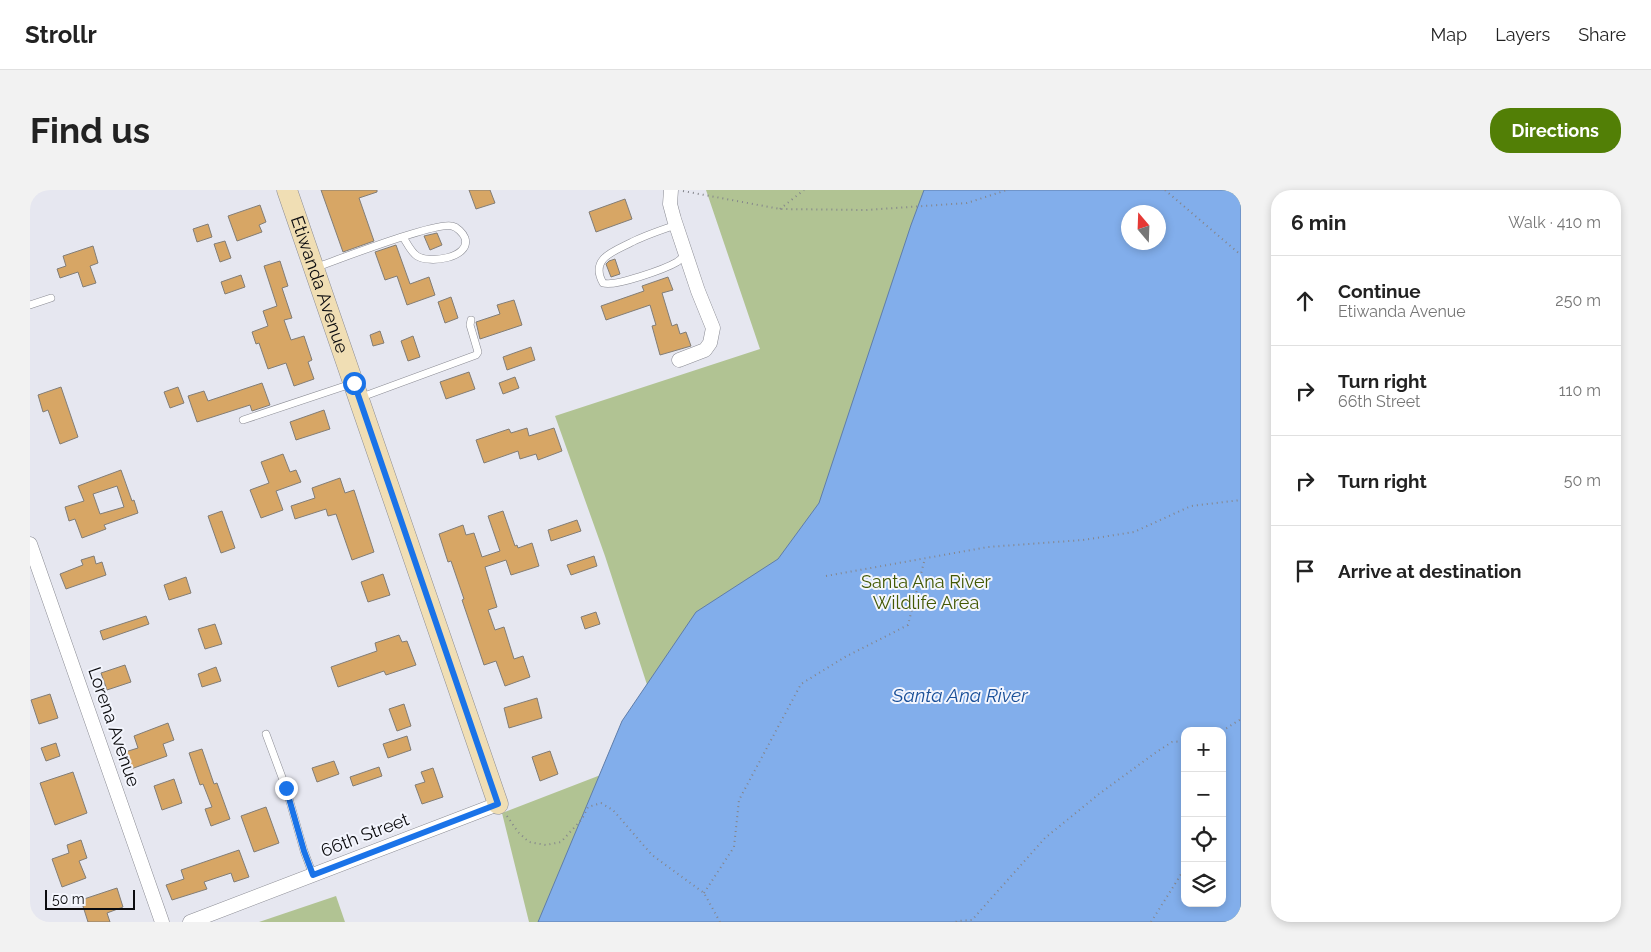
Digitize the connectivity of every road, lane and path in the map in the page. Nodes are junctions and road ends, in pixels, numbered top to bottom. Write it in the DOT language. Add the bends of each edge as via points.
graph roads {
  1 [pos="287,190"];
  2 [pos="671,190"];
  3 [pos="680,190"];
  4 [pos="804,190"];
  5 [pos="1007,190"];
  6 [pos="1165,190"];
  7 [pos="780,209"];
  8 [pos="676,225"];
  9 [pos="403,237"];
  10 [pos="686,254"];
  11 [pos="1241,255"];
  12 [pos="314,268"];
  13 [pos="51,298"];
  14 [pos="30,305"];
  15 [pos="471,320"];
  16 [pos="679,360"];
  17 [pos="356,391"];
  18 [pos="243,420"];
  19 [pos="1241,500"];
  20 [pos="30,544"];
  21 [pos="925,558"];
  22 [pos="826,576"];
  23 [pos="1241,719"];
  24 [pos="1226,728"];
  25 [pos="266,734"];
  26 [pos="1181,741"];
  27 [pos="498,804"];
  28 [pos="1181,874"];
  29 [pos="313,875"];
  30 [pos="704,893"];
  31 [pos="162,922"];
  32 [pos="190,922"];
  33 [pos="720,922"];
  34 [pos="956,922"];
  35 [pos="1151,922"];
  1 -- 12 [label="street, Etiwanda Avenue"];
  2 -- 8 [label="street" via="670,204"];
  3 -- 7 [label="path"];
  4 -- 7 [label="path"];
  5 -- 7 [label="path" via="967,203 866,210"];
  6 -- 11 [label="path"];
  8 -- 10 [label="street"];
  8 -- 10 [label="lane" via="614,250 603,259 599,267 600,277 603,283 618,283 662,269 678,262"];
  9 -- 9 [label="lane" via="435,226 451,225 459,230 465,246 452,256 428,260 417,256"];
  9 -- 12 [label="lane"];
  10 -- 16 [label="street" via="713,328 705,350"];
  12 -- 17 [label="street, Etiwanda Avenue"];
  13 -- 14 [label="lane"];
  15 -- 17 [label="lane" via="476,354"];
  17 -- 18 [label="lane"];
  17 -- 27 [label="street, Etiwanda Avenue"];
  19 -- 21 [label="path" via="1191,506 1134,532"];
  20 -- 31 [label="street, Lorena Avenue"];
  21 -- 22 [label="path"];
  21 -- 30 [label="path" via="908,625 801,684 739,800 734,847"];
  23 -- 24 [label="path"];
  25 -- 29 [label="lane"];
  26 -- 34 [label="path" via="1172,742 1099,794 1045,838 972,920"];
  27 -- 29 [label="street, 66th Street"];
  27 -- 30 [label="path" via="529,842 546,846 560,842 582,819 588,807 601,803 613,810 652,855"];
  28 -- 35 [label="path"];
  29 -- 32 [label="street, 66th Street"];
  30 -- 33 [label="path"];
}
